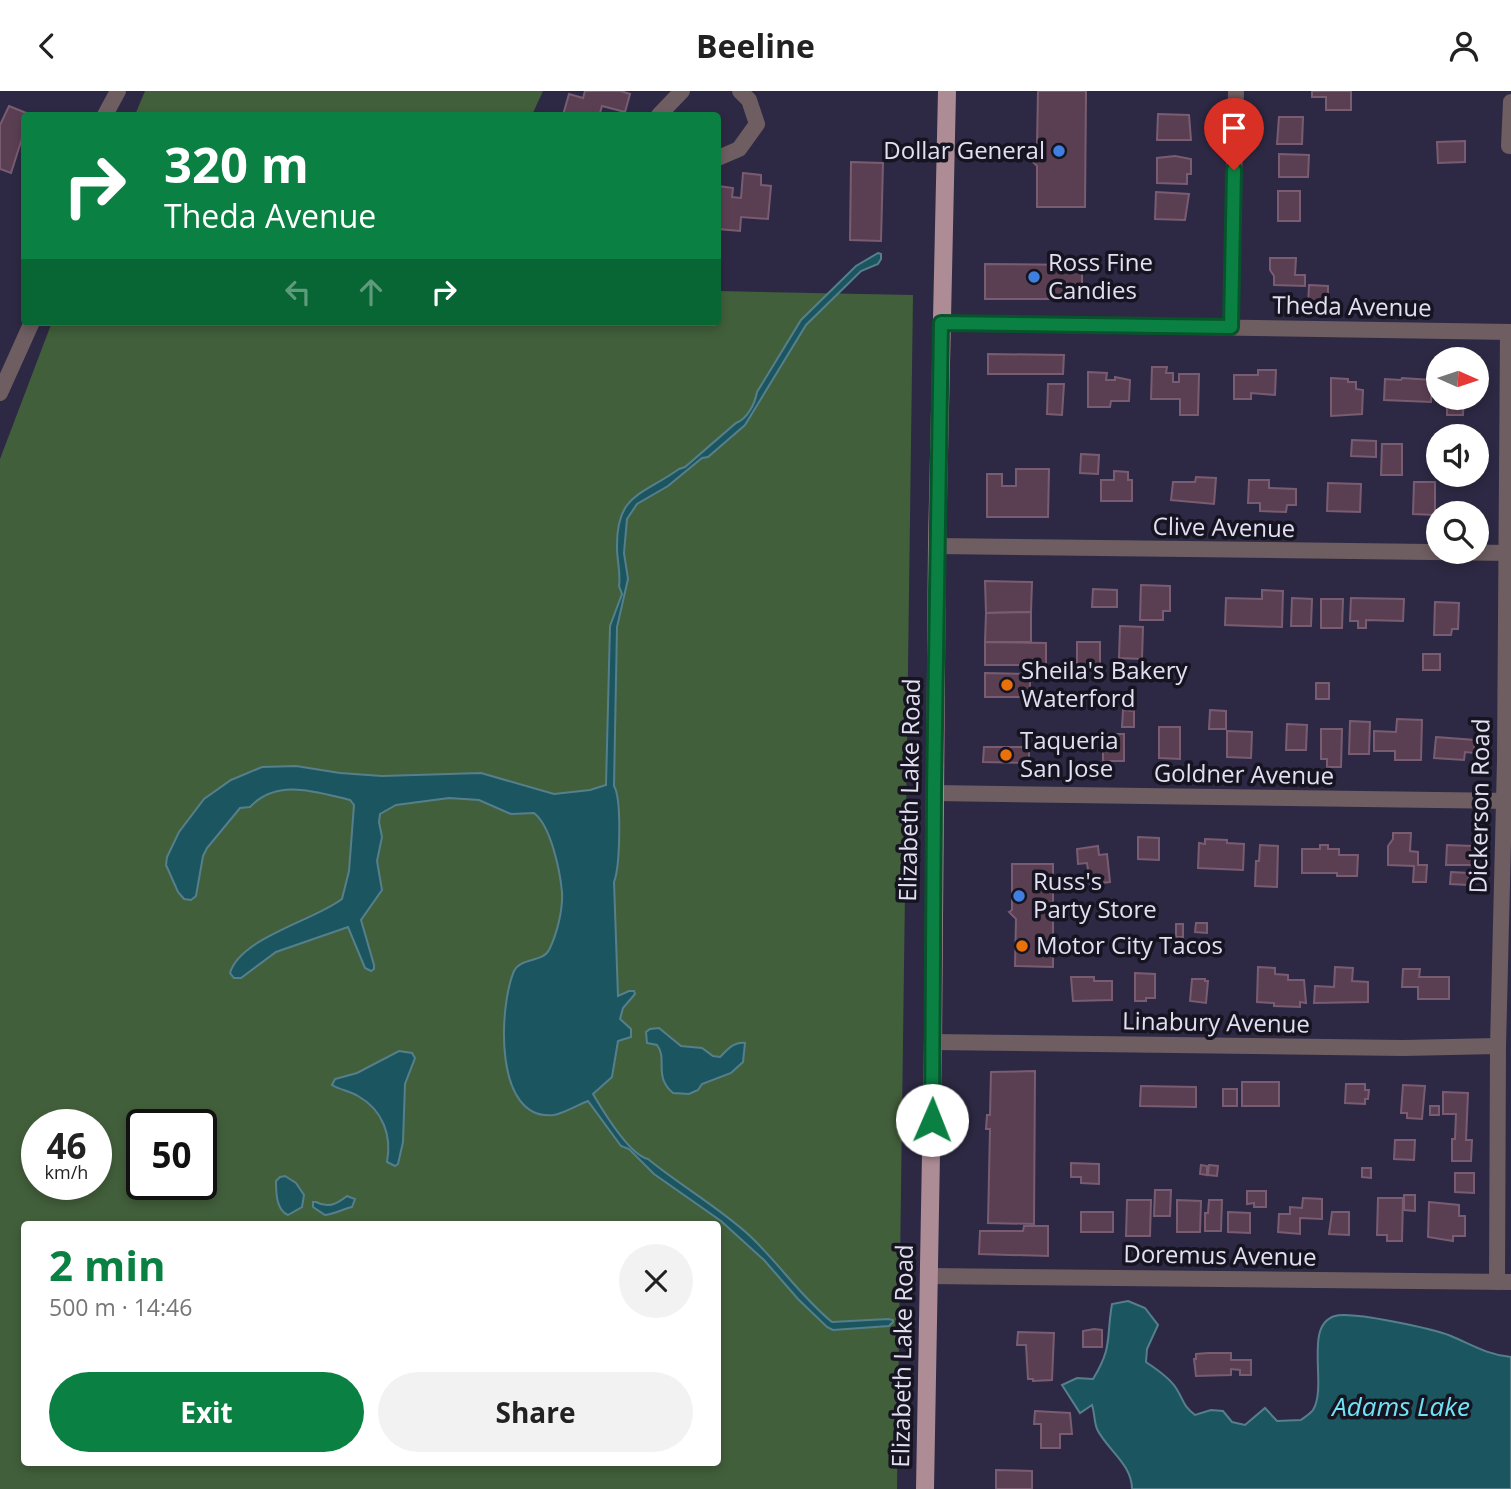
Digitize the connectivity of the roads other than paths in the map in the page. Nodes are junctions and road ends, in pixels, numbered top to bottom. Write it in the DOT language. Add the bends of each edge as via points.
graph roads {
  1 [pos="118,91"];
  2 [pos="682,91"];
  3 [pos="740,91"];
  4 [pos="947,91"];
  5 [pos="1236,91"];
  6 [pos="1511,102"];
  7 [pos="107,112"];
  8 [pos="662,112"];
  9 [pos="1509,146"];
  10 [pos="721,156"];
  11 [pos="941,323"];
  12 [pos="30,326"];
  13 [pos="1231,327"];
  14 [pos="1510,332"];
  15 [pos="0,393"];
  16 [pos="937,546"];
  17 [pos="1509,553"];
  18 [pos="934,793"];
  19 [pos="1507,801"];
  20 [pos="933,1042"];
  21 [pos="1498,1047"];
  22 [pos="929,1276"];
  23 [pos="1504,1282"];
  24 [pos="925,1489"];
  1 -- 7 [label="street"];
  2 -- 8 [label="street"];
  3 -- 10 [label="street" via="749,100 757,124 740,149"];
  4 -- 11 [label="main road, Elizabeth Lake Road"];
  5 -- 13 [label="street"];
  6 -- 9 [label="street"];
  11 -- 13 [label="street, Theda Avenue"];
  11 -- 16 [label="main road, Elizabeth Lake Road"];
  12 -- 15 [label="street"];
  13 -- 14 [label="street, Theda Avenue"];
  14 -- 17 [label="street, Dickerson Road"];
  16 -- 17 [label="street, Clive Avenue"];
  16 -- 18 [label="main road, Elizabeth Lake Road"];
  17 -- 19 [label="street, Dickerson Road"];
  18 -- 19 [label="street, Goldner Avenue"];
  18 -- 20 [label="main road, Elizabeth Lake Road"];
  19 -- 21 [label="street, Dickerson Road"];
  20 -- 21 [label="street, Linabury Avenue"];
  20 -- 22 [label="main road, Elizabeth Lake Road"];
  21 -- 23 [label="street, Dickerson Road"];
  22 -- 23 [label="street, Doremus Avenue"];
  22 -- 24 [label="main road, Elizabeth Lake Road"];
}
